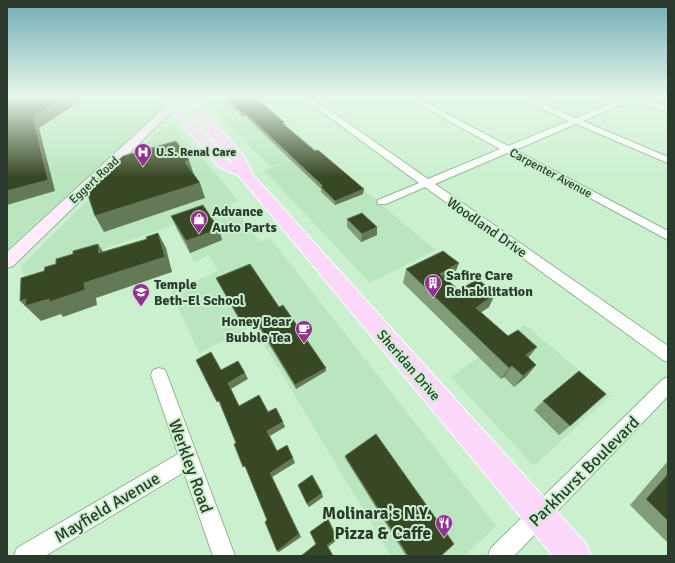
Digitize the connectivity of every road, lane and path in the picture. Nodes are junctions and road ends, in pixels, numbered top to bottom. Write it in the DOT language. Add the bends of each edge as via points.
graph roads {
  1 [pos="150,124"];
  2 [pos="192,124"];
  3 [pos="208,124"];
  4 [pos="344,124"];
  5 [pos="461,124"];
  6 [pos="568,124"];
  7 [pos="584,124"];
  8 [pos="508,150"];
  9 [pos="668,160"];
  10 [pos="244,173"];
  11 [pos="427,184"];
  12 [pos="382,202"];
  13 [pos="668,236"];
  14 [pos="7,262"];
  15 [pos="668,355"];
  16 [pos="159,375"];
  17 [pos="668,385"];
  18 [pos="188,459"];
  19 [pos="540,516"];
  20 [pos="25,556"];
  21 [pos="224,556"];
  22 [pos="498,556"];
  23 [pos="574,556"];
  1 -- 14 [label="street, Eggert Road"];
  2 -- 10 [label="main road, Sheridan Drive" via="224,164"];
  3 -- 10 [label="main road, Sheridan Drive" via="239,159"];
  4 -- 11 [label="street, Woodland Drive"];
  5 -- 8 [label="street, Carpenter Avenue"];
  6 -- 8 [label="street"];
  7 -- 9 [label="street"];
  8 -- 11 [label="street"];
  8 -- 13 [label="street, Carpenter Avenue"];
  10 -- 19 [label="main road, Sheridan Drive"];
  11 -- 12 [label="street"];
  11 -- 15 [label="street, Woodland Drive"];
  16 -- 18 [label="street, Werkley Road"];
  17 -- 19 [label="street, Parkhurst Boulevard"];
  18 -- 20 [label="street, Mayfield Avenue"];
  18 -- 21 [label="street, Werkley Road"];
  19 -- 22 [label="street, Parkhurst Boulevard"];
  19 -- 23 [label="main road, Sheridan Drive"];
}
